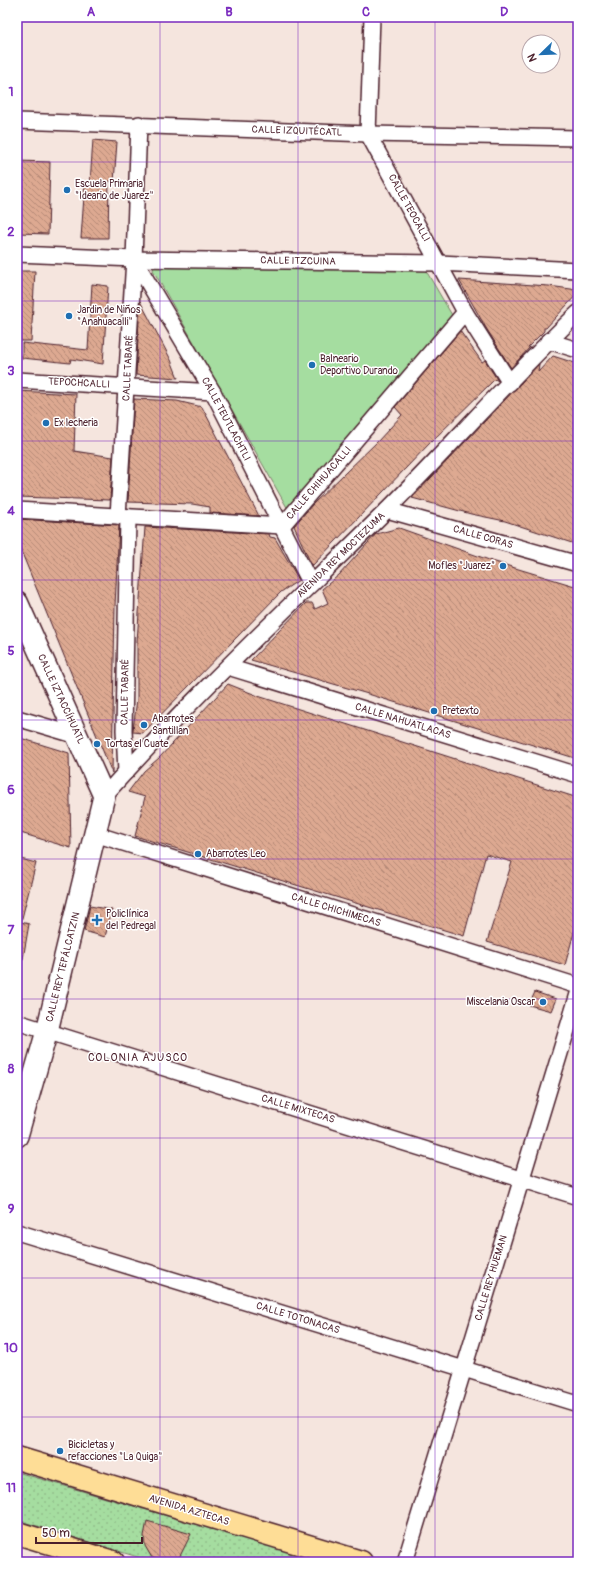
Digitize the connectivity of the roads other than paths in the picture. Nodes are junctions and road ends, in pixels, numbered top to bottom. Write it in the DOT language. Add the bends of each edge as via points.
graph roads {
  1 [pos="372,17"];
  2 [pos="17,121"];
  3 [pos="139,124"];
  4 [pos="368,134"];
  5 [pos="578,138"];
  6 [pos="17,254"];
  7 [pos="134,259"];
  8 [pos="439,263"];
  9 [pos="578,270"];
  10 [pos="465,312"];
  11 [pos="578,313"];
  12 [pos="548,341"];
  13 [pos="578,350"];
  14 [pos="17,380"];
  15 [pos="510,383"];
  16 [pos="127,386"];
  17 [pos="213,392"];
  18 [pos="17,510"];
  19 [pos="387,510"];
  20 [pos="123,516"];
  21 [pos="282,526"];
  22 [pos="578,564"];
  23 [pos="311,584"];
  24 [pos="19,611"];
  25 [pos="228,667"];
  26 [pos="17,718"];
  27 [pos="78,736"];
  28 [pos="126,772"];
  29 [pos="578,775"];
  30 [pos="104,796"];
  31 [pos="95,834"];
  32 [pos="578,986"];
  33 [pos="578,994"];
  34 [pos="17,1022"];
  35 [pos="47,1030"];
  36 [pos="17,1136"];
  37 [pos="521,1179"];
  38 [pos="578,1197"];
  39 [pos="17,1232"];
  40 [pos="463,1368"];
  41 [pos="578,1404"];
  42 [pos="17,1458"];
  43 [pos="17,1533"];
  44 [pos="113,1562"];
  45 [pos="361,1562"];
  46 [pos="405,1562"];
  1 -- 4 [label="street"];
  2 -- 3 [label="street, CALLE IZQUITÉCATL"];
  3 -- 4 [label="street, CALLE IZQUITÉCATL"];
  3 -- 7 [label="street, CALLE TABARÉ"];
  4 -- 5 [label="street, CALLE IZQUITÉCATL"];
  4 -- 8 [label="street, CALLE TEOCALLI"];
  6 -- 7 [label="street, CALLE ITZCUINA"];
  7 -- 8 [label="street, CALLE ITZCUINA"];
  7 -- 16 [label="street, CALLE TABARÉ"];
  7 -- 17 [label="street, CALLE TEUTLACHTLI"];
  8 -- 9 [label="street, CALLE ITZCUINA"];
  8 -- 10 [label="street, CALLE TEOCALLI"];
  10 -- 15 [label="street, CALLE TEOCALLI"];
  10 -- 21 [label="street, CALLE CHIHUACALLI"];
  11 -- 12 [label="street, AVENIDA REY MOCTEZUMA"];
  12 -- 13 [label="street"];
  12 -- 15 [label="street, AVENIDA REY MOCTEZUMA"];
  14 -- 16 [label="street, TEPOCHCALLI"];
  15 -- 19 [label="street, AVENIDA REY MOCTEZUMA"];
  16 -- 17 [label="street, TEPOCHCALLI"];
  16 -- 20 [label="street, CALLE TABARÉ"];
  17 -- 21 [label="street, CALLE TEUTLACHTLI"];
  18 -- 20 [label="street, CALLE CHIHUACALLI"];
  19 -- 22 [label="street, CALLE CORAS"];
  19 -- 23 [label="street, AVENIDA REY MOCTEZUMA"];
  20 -- 21 [label="street, CALLE CHIHUACALLI"];
  20 -- 28 [label="street, CALLE TABARÉ"];
  21 -- 23 [label="street, CALLE TEUTLACHTLI"];
  23 -- 25 [label="street, AVENIDA REY MOCTEZUMA"];
  24 -- 27 [label="street, CALLE IZTACCÍHUATL"];
  25 -- 28 [label="street, AVENIDA REY MOCTEZUMA"];
  25 -- 29 [label="street, CALLE NAHUATLACAS"];
  26 -- 27 [label="street"];
  27 -- 30 [label="street, CALLE IZTACCÍHUATL"];
  28 -- 30 [label="street, AVENIDA REY MOCTEZUMA"];
  30 -- 31 [label="street, CALLE REY TEPÁLCATZIN"];
  31 -- 32 [label="street, CALLE CHICHIMECAS"];
  31 -- 35 [label="street, CALLE REY TEPÁLCATZIN"];
  33 -- 37 [label="street, CALLE REY HUEMAN"];
  34 -- 35 [label="street, CALLE MIXTECAS"];
  35 -- 36 [label="street, CALLE REY TEPÁLCATZIN"];
  35 -- 37 [label="street, CALLE MIXTECAS"];
  37 -- 38 [label="street, CALLE MIXTECAS"];
  37 -- 40 [label="street, CALLE REY HUEMAN"];
  39 -- 40 [label="street, CALLE TOTONACAS"];
  40 -- 41 [label="street, CALLE TOTONACAS"];
  40 -- 46 [label="street, CALLE REY HUEMAN"];
  42 -- 45 [label="main road, AVENIDA AZTECAS"];
  43 -- 44 [label="main road"];
}
